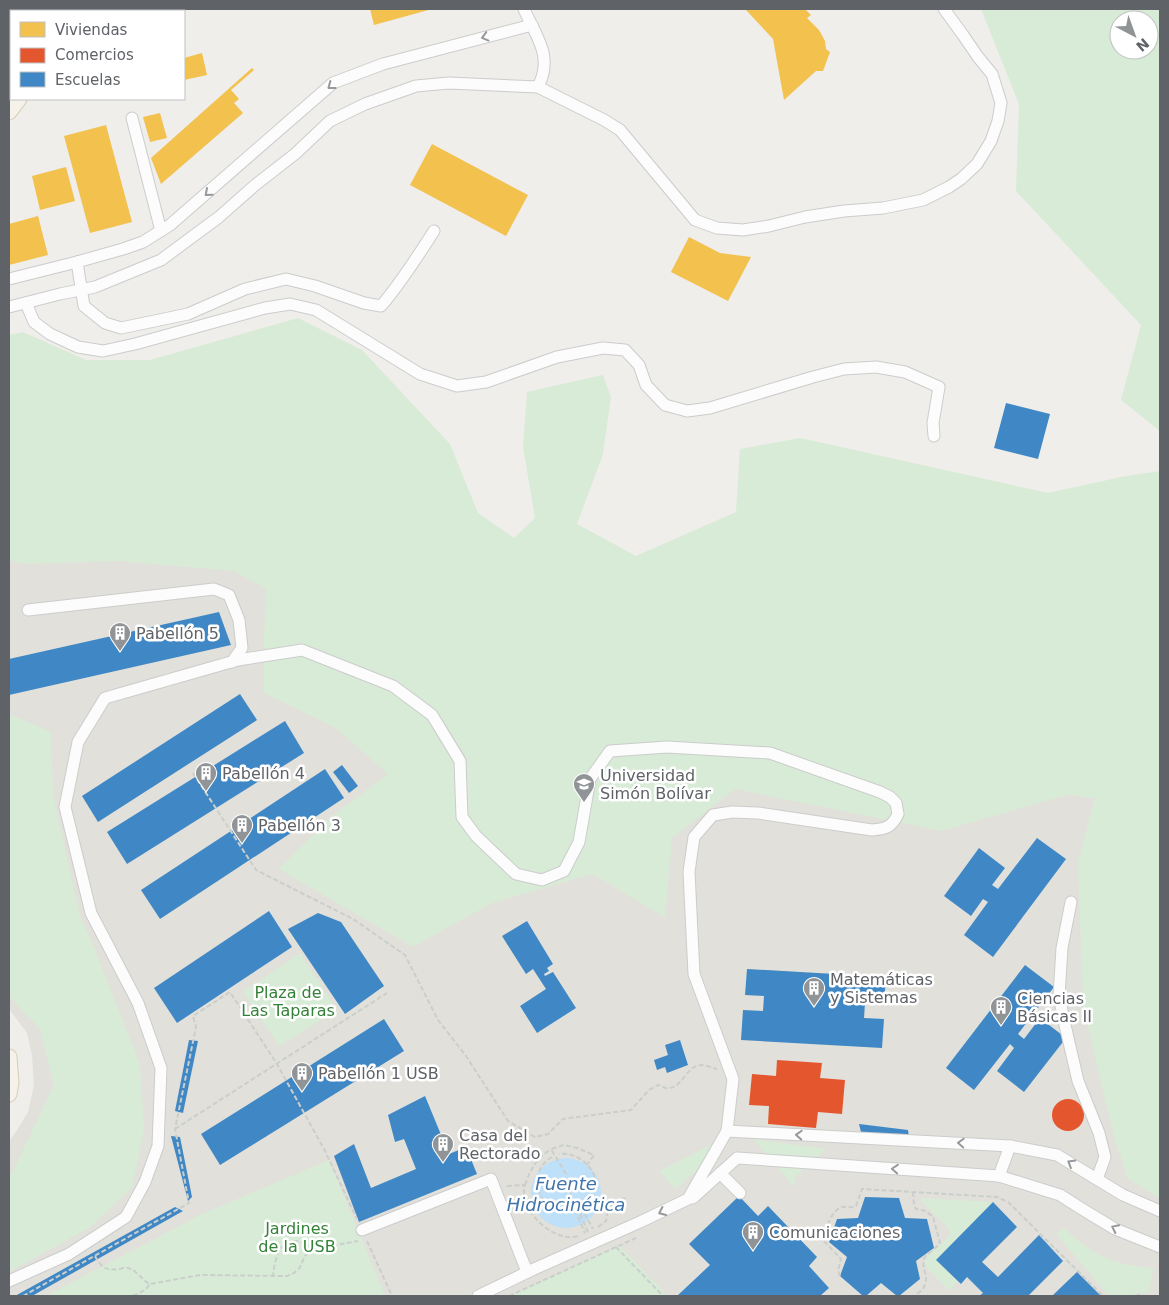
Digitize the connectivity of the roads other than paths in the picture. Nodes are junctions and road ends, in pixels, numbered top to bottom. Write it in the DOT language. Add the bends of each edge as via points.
graph roads {
  1 [pos="524,9"];
  2 [pos="944,9"];
  3 [pos="532,25"];
  4 [pos="538,87"];
  5 [pos="18,100"];
  6 [pos="9,112"];
  7 [pos="132,118"];
  8 [pos="161,230"];
  9 [pos="434,231"];
  10 [pos="77,262"];
  11 [pos="9,279"];
  12 [pos="81,290"];
  13 [pos="26,303"];
  14 [pos="9,307"];
  15 [pos="934,436"];
  16 [pos="28,610"];
  17 [pos="232,662"];
  18 [pos="1071,902"];
  19 [pos="9,1057"];
  20 [pos="9,1094"];
  21 [pos="728,1131"];
  22 [pos="1010,1146"];
  23 [pos="720,1173"];
  24 [pos="999,1176"];
  25 [pos="1096,1179"];
  26 [pos="740,1193"];
  27 [pos="688,1199"];
  28 [pos="1160,1211"];
  29 [pos="364,1235"];
  30 [pos="1160,1247"];
  31 [pos="527,1272"];
  32 [pos="9,1281"];
  33 [pos="478,1296"];
  1 -- 3 [label="lane"];
  2 -- 4 [label="lane" via="992,74 1001,103 998,121 977,164 961,179 923,200 883,208 805,217 743,230 717,228 695,220 620,130"];
  3 -- 4 [label="lane" via="542,43 545,68"];
  3 -- 8 [label="lane, one-way" via="383,64 333,83"];
  4 -- 12 [label="lane" via="449,83 416,86 365,104 330,121 219,217 161,260"];
  5 -- 6 [label="main road"];
  7 -- 8 [label="lane"];
  8 -- 10 [label="lane" via="144,242"];
  9 -- 12 [label="lane" via="381,306 286,279 245,289 188,314 120,328 105,323 84,306"];
  10 -- 11 [label="lane"];
  10 -- 12 [label="lane"];
  12 -- 13 [label="lane"];
  13 -- 14 [label="lane"];
  13 -- 15 [label="lane" via="34,322 50,334 78,347 103,350 290,304 316,310 420,374 457,386 486,382 557,357 602,348 625,350 639,365 646,385 665,405 687,412 844,369 876,367 906,372 939,387"];
  16 -- 17 [label="lane" via="214,589 229,595 239,620 242,648"];
  17 -- 21 [label="lane" via="302,650 393,686 432,716 460,761 462,817 476,836 516,874 542,880 564,871 579,842 590,779 610,751 667,748 770,753 890,796 896,803 898,814 894,823 884,829 732,812 713,815 694,836 689,872 694,974 733,1079"];
  17 -- 32 [label="lane" via="105,698 78,742 65,807 91,913 138,1003 161,1068 158,1146 145,1182 126,1217 68,1254"];
  18 -- 25 [label="lane" via="1062,948 1059,996 1078,1081 1105,1157"];
  19 -- 20 [label="main road"];
  22 -- 21 [label="lane, one-way"];
  21 -- 27 [label="lane"];
  22 -- 24 [label="lane"];
  25 -- 22 [label="lane, one-way" via="1057,1155"];
  24 -- 23 [label="lane, one-way" via="737,1158"];
  23 -- 26 [label="lane"];
  23 -- 27 [label="lane"];
  30 -- 24 [label="lane, one-way" via="1115,1229 1060,1194"];
  25 -- 28 [label="lane"];
  27 -- 31 [label="lane, one-way"];
  29 -- 31 [label="lane" via="491,1179"];
  31 -- 33 [label="lane"];
}
